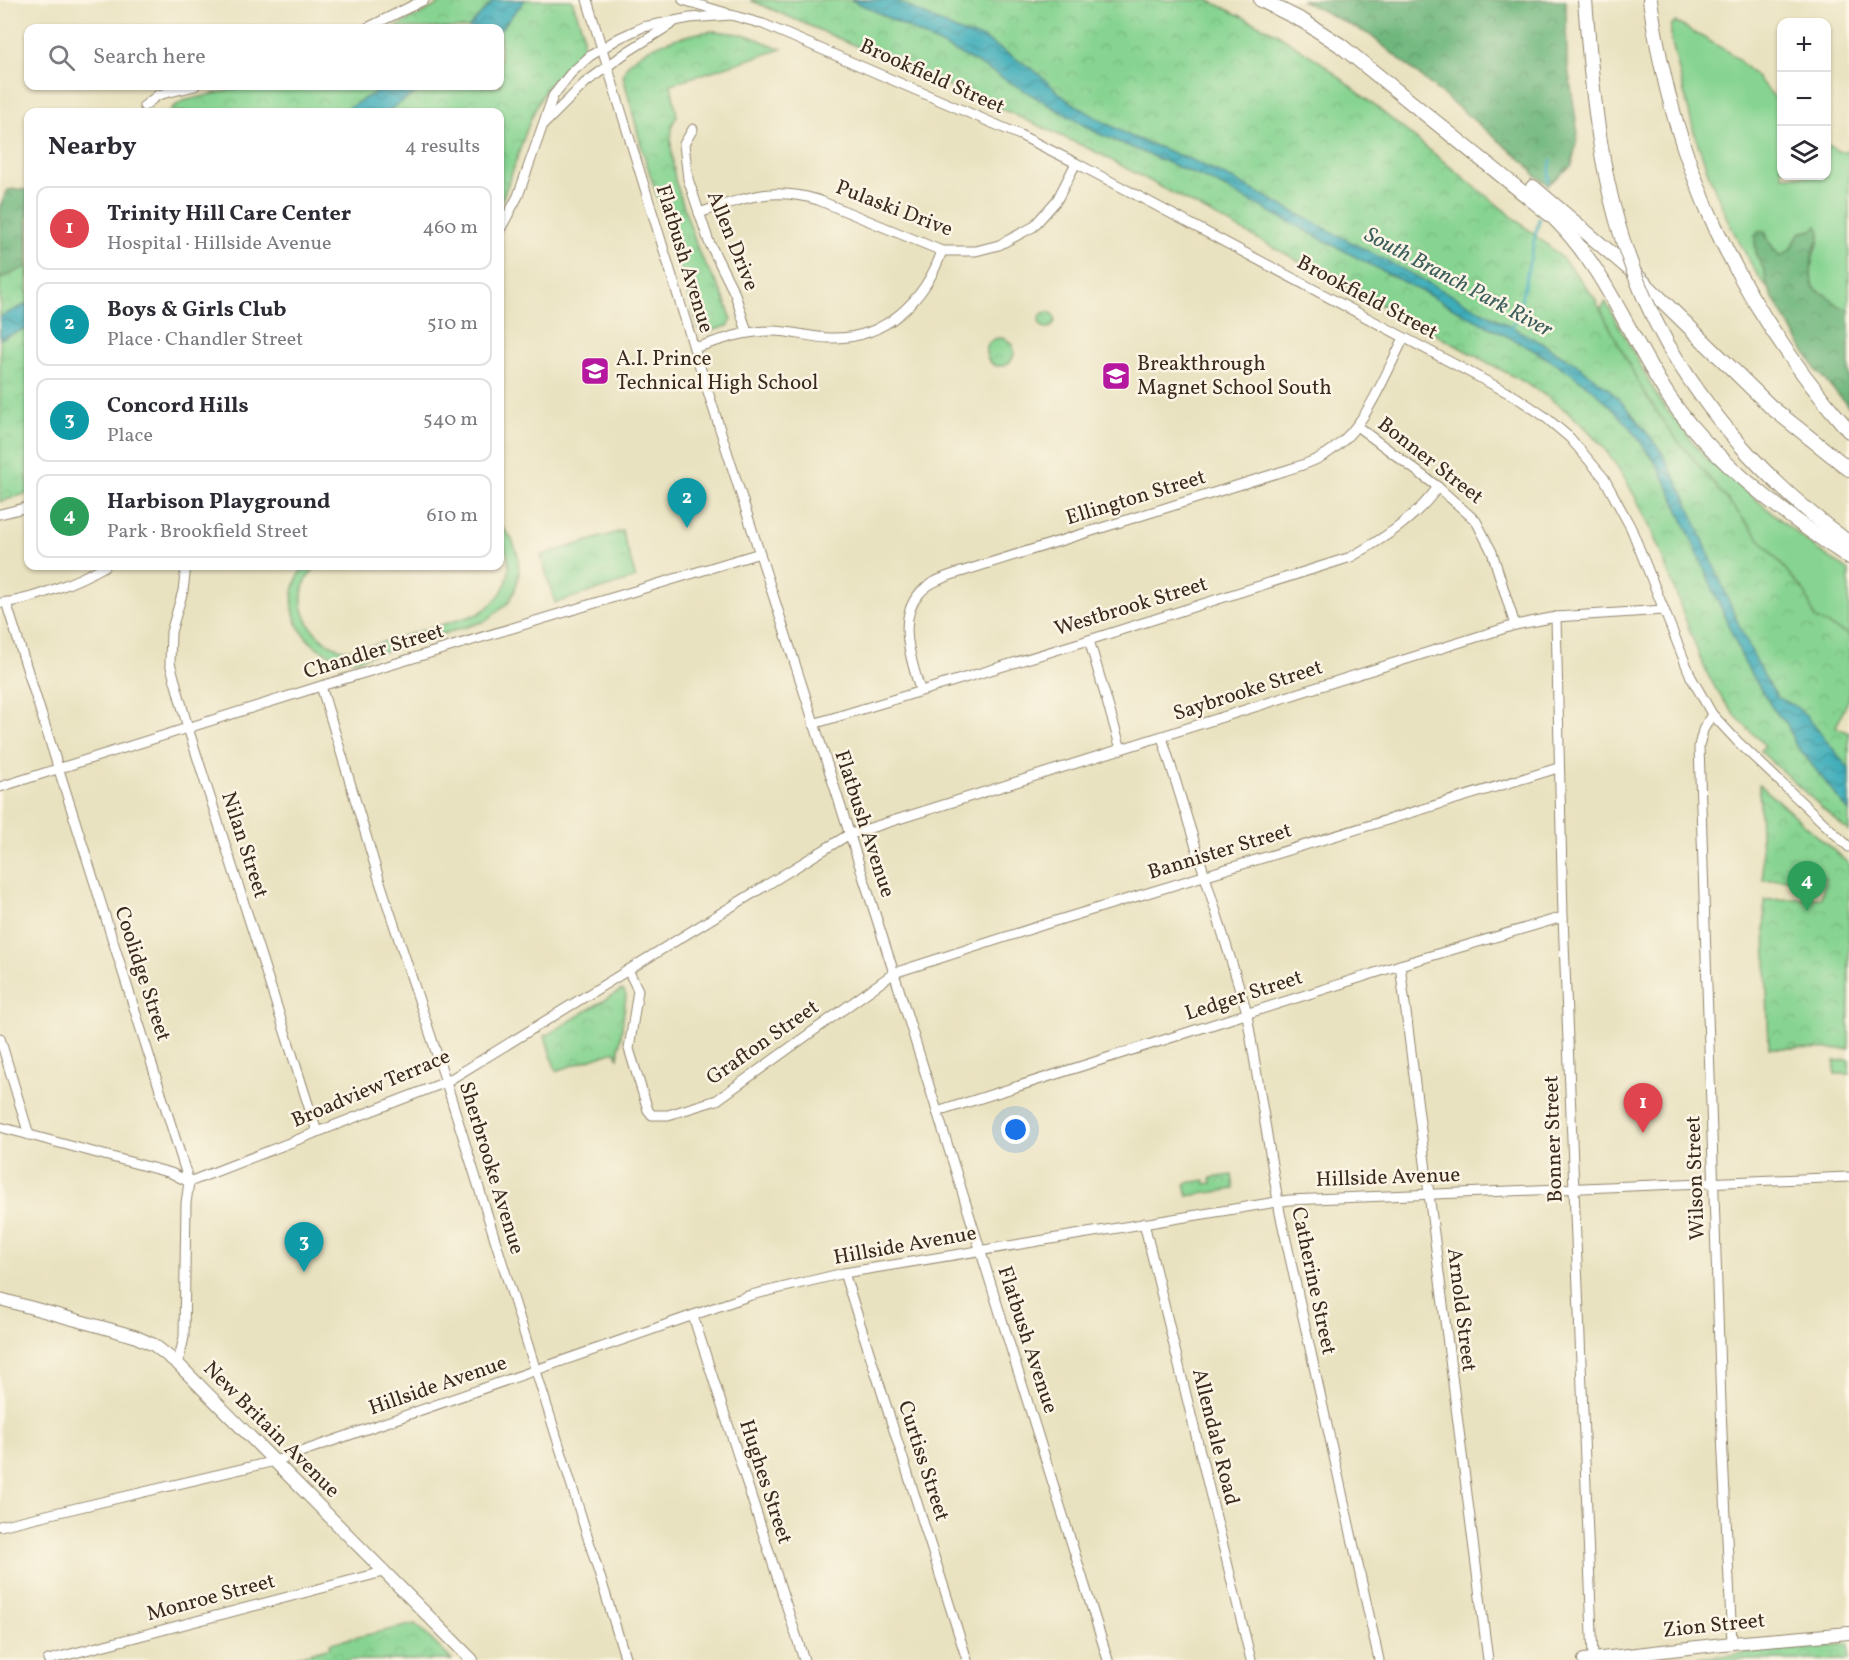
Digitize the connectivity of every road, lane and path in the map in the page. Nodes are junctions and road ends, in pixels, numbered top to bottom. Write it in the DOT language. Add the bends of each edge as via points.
graph roads {
  1 [pos="424,0"];
  2 [pos="587,0"];
  3 [pos="682,0"];
  4 [pos="1262,0"];
  5 [pos="1284,0"];
  6 [pos="1585,0"];
  7 [pos="1650,0"];
  8 [pos="731,15"];
  9 [pos="677,20"];
  10 [pos="376,24"];
  11 [pos="602,50"];
  12 [pos="607,67"];
  13 [pos="179,90"];
  14 [pos="144,106"];
  15 [pos="544,125"];
  16 [pos="693,129"];
  17 [pos="1076,163"];
  18 [pos="699,213"];
  19 [pos="504,222"];
  20 [pos="942,251"];
  21 [pos="747,332"];
  22 [pos="1404,338"];
  23 [pos="693,348"];
  24 [pos="1358,427"];
  25 [pos="1849,431"];
  26 [pos="1849,469"];
  27 [pos="1438,487"];
  28 [pos="24,508"];
  29 [pos="0,514"];
  30 [pos="1849,543"];
  31 [pos="760,554"];
  32 [pos="1849,557"];
  33 [pos="98,570"];
  34 [pos="186,570"];
  35 [pos="3,602"];
  36 [pos="1664,610"];
  37 [pos="1556,617"];
  38 [pos="1515,625"];
  39 [pos="1089,640"];
  40 [pos="321,686"];
  41 [pos="920,690"];
  42 [pos="1712,714"];
  43 [pos="813,724"];
  44 [pos="188,728"];
  45 [pos="1162,737"];
  46 [pos="1122,749"];
  47 [pos="58,768"];
  48 [pos="1558,768"];
  49 [pos="0,787"];
  50 [pos="848,834"];
  51 [pos="1849,847"];
  52 [pos="1204,876"];
  53 [pos="1563,917"];
  54 [pos="1400,965"];
  55 [pos="628,970"];
  56 [pos="894,973"];
  57 [pos="1247,1014"];
  58 [pos="0,1038"];
  59 [pos="446,1082"];
  60 [pos="937,1112"];
  61 [pos="0,1127"];
  62 [pos="317,1132"];
  63 [pos="29,1135"];
  64 [pos="1849,1177"];
  65 [pos="189,1182"];
  66 [pos="1714,1183"];
  67 [pos="1574,1188"];
  68 [pos="1428,1194"];
  69 [pos="1278,1201"];
  70 [pos="1144,1223"];
  71 [pos="980,1251"];
  72 [pos="844,1274"];
  73 [pos="0,1299"];
  74 [pos="693,1316"];
  75 [pos="178,1364"];
  76 [pos="535,1371"];
  77 [pos="275,1461"];
  78 [pos="0,1526"];
  79 [pos="384,1572"];
  80 [pos="1849,1633"];
  81 [pos="1732,1643"];
  82 [pos="48,1660"];
  83 [pos="472,1660"];
  84 [pos="627,1660"];
  85 [pos="804,1660"];
  86 [pos="967,1660"];
  87 [pos="1108,1660"];
  88 [pos="1251,1660"];
  89 [pos="1379,1660"];
  90 [pos="1488,1660"];
  91 [pos="1588,1660"];
  1 -- 10 [label="street"];
  2 -- 11 [label="street, Flatbush Avenue"];
  3 -- 8 [label="street"];
  4 -- 32 [label="highway" via="1340,45 1554,217 1593,263 1658,380 1696,432 1763,493"];
  5 -- 26 [label="highway" via="1350,41 1580,226 1771,407"];
  6 -- 30 [label="highway, bridge" via="1595,117 1610,200 1637,280 1669,347 1705,402 1743,449 1791,497"];
  7 -- 25 [label="highway" via="1683,148 1727,254 1777,339"];
  8 -- 9 [label="street, Brookfield Street"];
  8 -- 17 [label="street, Brookfield Street" via="797,38"];
  9 -- 11 [label="street, Brookfield Street" via="643,27"];
  9 -- 12 [label="street, Brookfield Street"];
  11 -- 12 [label="street, Flatbush Avenue"];
  11 -- 15 [label="street, Brookfield Street" via="562,83 549,105"];
  12 -- 15 [label="street, Brookfield Street" via="574,92"];
  12 -- 23 [label="street, Flatbush Avenue"];
  13 -- 14 [label="street" via="158,95"];
  15 -- 19 [label="street, Brookfield Street"];
  16 -- 18 [label="street, Allen Drive" via="683,153"];
  17 -- 20 [label="street, Pulaski Drive" via="1057,200 1033,226 999,245 976,251"];
  17 -- 22 [label="street, Brookfield Street"];
  18 -- 20 [label="street, Pulaski Drive" via="768,193 801,195"];
  18 -- 21 [label="street, Allen Drive" via="735,294"];
  20 -- 21 [label="street" via="922,291 905,311 865,334 829,338"];
  21 -- 23 [label="street"];
  22 -- 24 [label="street, Ellington Street"];
  22 -- 36 [label="street, Brookfield Street" via="1530,406 1582,450 1615,495"];
  23 -- 31 [label="street, Flatbush Avenue"];
  24 -- 27 [label="street, Bonner Street"];
  24 -- 41 [label="street, Ellington Street" via="1337,447 1300,466 951,575 930,585 918,594 908,615 910,656"];
  27 -- 38 [label="street, Bonner Street" via="1470,514 1485,535"];
  27 -- 39 [label="street, Westbrook Street" via="1426,504 1396,530 1350,557"];
  28 -- 29 [label="street"];
  31 -- 40 [label="street, Chandler Street"];
  31 -- 43 [label="street, Flatbush Avenue"];
  33 -- 35 [label="street" via="60,587"];
  34 -- 44 [label="street, Nilan Street" via="171,632 170,663"];
  35 -- 47 [label="street, Coolidge Street"];
  36 -- 37 [label="street, Saybrooke Street"];
  36 -- 42 [label="street, Brookfield Street" via="1694,683"];
  37 -- 38 [label="street, Saybrooke Street"];
  37 -- 48 [label="street, Bonner Street"];
  38 -- 45 [label="street, Saybrooke Street"];
  39 -- 41 [label="street, Westbrook Street"];
  39 -- 46 [label="street"];
  40 -- 44 [label="street, Chandler Street"];
  40 -- 59 [label="street, Sherbrooke Avenue"];
  41 -- 43 [label="street, Westbrook Street"];
  42 -- 51 [label="street, Brookfield Street"];
  42 -- 66 [label="street, Wilson Street" via="1700,746"];
  43 -- 50 [label="street, Flatbush Avenue"];
  44 -- 47 [label="street, Chandler Street"];
  44 -- 62 [label="street, Nilan Street"];
  45 -- 46 [label="street, Saybrooke Street"];
  45 -- 52 [label="street, Catherine Street"];
  46 -- 50 [label="street, Saybrooke Street"];
  47 -- 49 [label="street, Chandler Street"];
  47 -- 65 [label="street, Coolidge Street"];
  48 -- 52 [label="street, Bannister Street"];
  48 -- 53 [label="street, Bonner Street"];
  50 -- 55 [label="street, Broadview Terrace"];
  50 -- 56 [label="street, Flatbush Avenue"];
  52 -- 56 [label="street, Bannister Street"];
  52 -- 57 [label="street, Catherine Street"];
  53 -- 54 [label="street, Ledger Street"];
  53 -- 67 [label="street, Bonner Street"];
  54 -- 57 [label="street, Ledger Street"];
  54 -- 68 [label="street, Arnold Street"];
  55 -- 56 [label="street, Grafton Street" via="638,990 630,1054 645,1105 652,1115 660,1116 717,1100"];
  55 -- 59 [label="street, Broadview Terrace"];
  56 -- 60 [label="street, Flatbush Avenue"];
  57 -- 60 [label="street, Ledger Street"];
  57 -- 69 [label="street, Catherine Street"];
  58 -- 63 [label="street"];
  59 -- 62 [label="street, Broadview Terrace"];
  59 -- 76 [label="street, Sherbrooke Avenue"];
  60 -- 71 [label="street, Flatbush Avenue"];
  61 -- 63 [label="street"];
  62 -- 65 [label="street, Broadview Terrace"];
  63 -- 65 [label="street" via="171,1173"];
  64 -- 66 [label="street, Hillside Avenue"];
  65 -- 75 [label="street, Coolidge Street" via="184,1337"];
  66 -- 67 [label="street, Hillside Avenue"];
  66 -- 81 [label="street, Wilson Street"];
  67 -- 68 [label="street, Hillside Avenue"];
  67 -- 91 [label="street, Bonner Street"];
  68 -- 69 [label="street, Hillside Avenue"];
  68 -- 90 [label="street, Arnold Street"];
  69 -- 70 [label="street, Hillside Avenue"];
  69 -- 89 [label="street, Catherine Street"];
  70 -- 71 [label="street, Hillside Avenue"];
  70 -- 88 [label="street, Allendale Road"];
  71 -- 72 [label="street, Hillside Avenue"];
  71 -- 87 [label="street, Flatbush Avenue"];
  72 -- 74 [label="street, Hillside Avenue" via="751,1295"];
  72 -- 86 [label="street, Curtiss Street"];
  73 -- 75 [label="main road, New Britain Avenue" via="134,1336 154,1345"];
  74 -- 76 [label="street, Hillside Avenue"];
  74 -- 85 [label="street, Hughes Street"];
  75 -- 77 [label="main road, New Britain Avenue"];
  76 -- 77 [label="street, Hillside Avenue"];
  76 -- 84 [label="street, Sherbrooke Avenue"];
  77 -- 78 [label="street, Hillside Avenue"];
  77 -- 79 [label="main road, New Britain Avenue"];
  79 -- 82 [label="street, Monroe Street"];
  79 -- 83 [label="main road, New Britain Avenue"];
  80 -- 81 [label="main road, Zion Street"];
  81 -- 91 [label="main road, Zion Street"];
}
